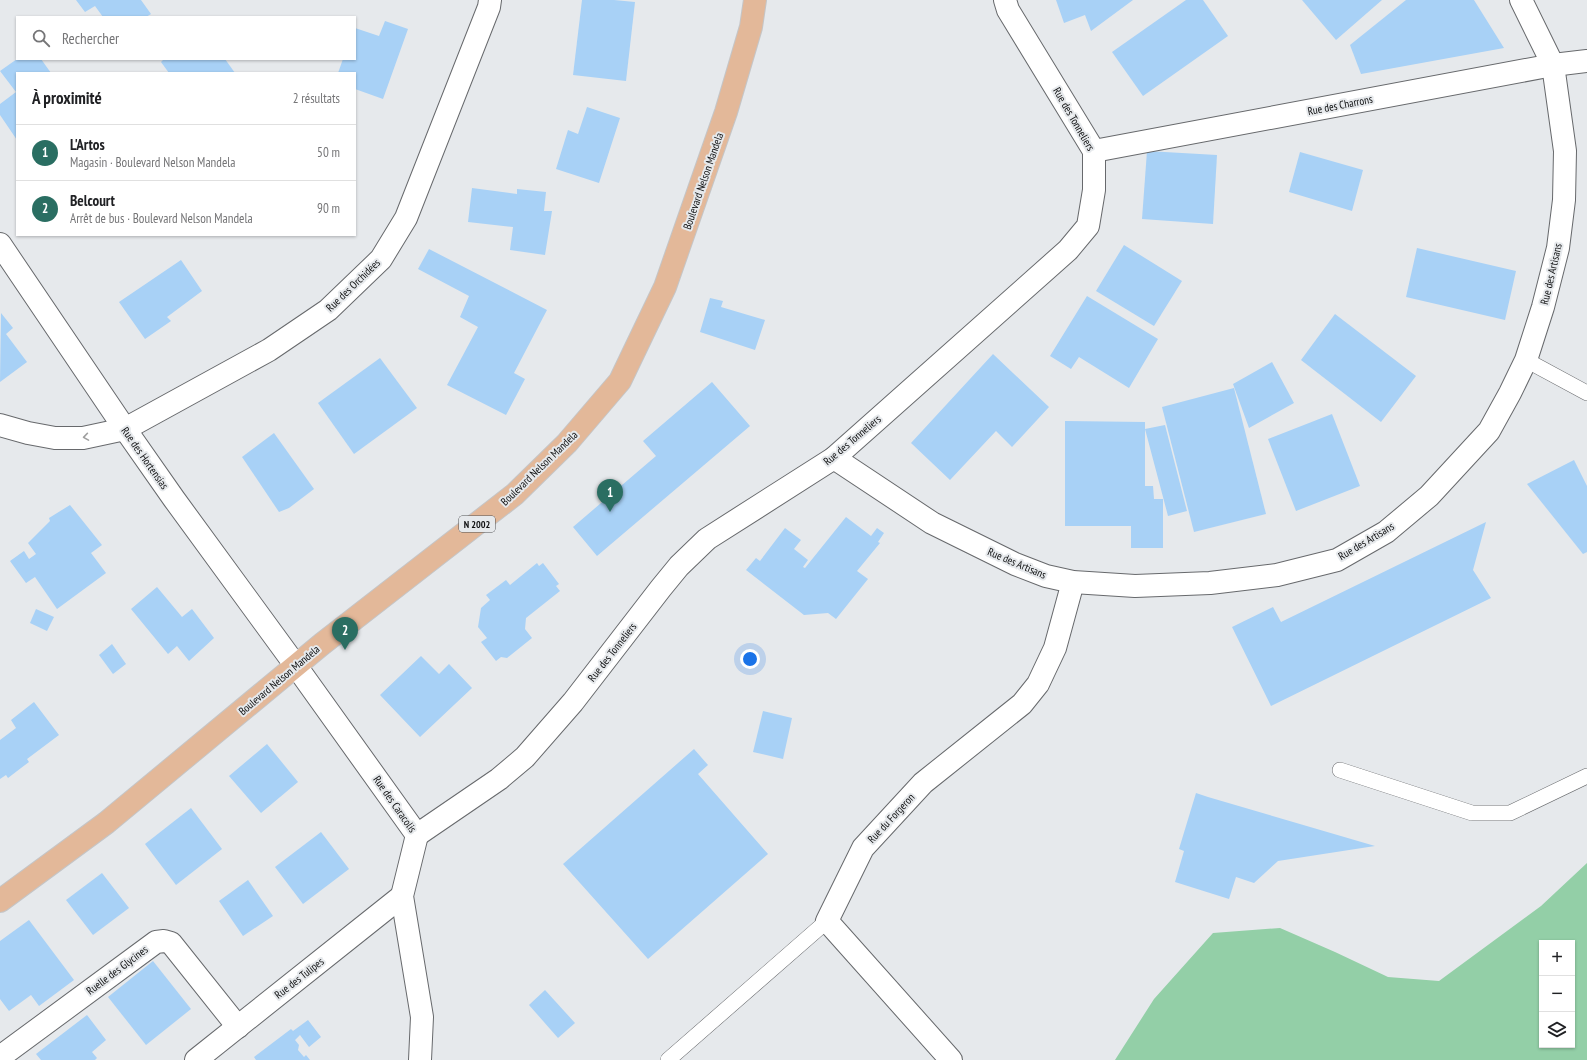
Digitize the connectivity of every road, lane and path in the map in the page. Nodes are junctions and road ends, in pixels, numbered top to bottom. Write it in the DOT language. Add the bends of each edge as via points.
graph roads {
  1 [pos="490,0"];
  2 [pos="755,0"];
  3 [pos="1005,0"];
  4 [pos="1521,0"];
  5 [pos="1587,61"];
  6 [pos="1553,65"];
  7 [pos="1094,150"];
  8 [pos="0,244"];
  9 [pos="1526,360"];
  10 [pos="1587,393"];
  11 [pos="0,425"];
  12 [pos="125,429"];
  13 [pos="834,458"];
  14 [pos="1073,582"];
  15 [pos="296,666"];
  16 [pos="1340,770"];
  17 [pos="1587,776"];
  18 [pos="417,835"];
  19 [pos="402,896"];
  20 [pos="0,901"];
  21 [pos="827,921"];
  22 [pos="238,1027"];
  23 [pos="0,1057"];
  24 [pos="196,1060"];
  25 [pos="420,1060"];
  26 [pos="668,1060"];
  27 [pos="951,1060"];
  1 -- 12 [label="street, Rue des Orchidées" via="406,218 381,259 328,310 269,350"];
  2 -- 15 [label="main road, Boulevard Nelson Mandela / N 2002" via="751,27 726,112 665,288 620,381 567,443 515,494"];
  3 -- 7 [label="street, Rue des Tonneliers" via="1008,10"];
  4 -- 6 [label="street, Rue des Artisans"];
  5 -- 6 [label="street, Rue des Charrons"];
  6 -- 7 [label="street, Rue des Charrons"];
  6 -- 9 [label="street, Rue des Artisans" via="1565,151 1564,200 1558,248"];
  7 -- 13 [label="street, Rue des Tonneliers" via="1094,190 1088,226 1068,250"];
  8 -- 12 [label="street, Rue des Hortensias"];
  9 -- 10 [label="lane"];
  9 -- 14 [label="street, Rue des Artisans" via="1489,431 1429,496 1386,532 1338,560 1277,575 1210,583 1135,586"];
  12 -- 11 [label="street, Rue des Orchidées, one-way" via="83,438 55,438"];
  12 -- 15 [label="street, Rue des Hortensias"];
  13 -- 14 [label="street, Rue des Artisans" via="932,523 1015,564 1046,576"];
  13 -- 18 [label="street, Rue des Tonneliers" via="707,539 660,588 573,702 525,757"];
  14 -- 21 [label="street, Rue du Forgeron" via="1055,648 1038,684 1022,704 923,783 863,848"];
  15 -- 18 [label="street, Rue des Caracolis"];
  15 -- 20 [label="main road, Boulevard Nelson Mandela / N 2002" via="106,823"];
  16 -- 17 [label="lane" via="1472,813 1510,813"];
  18 -- 19 [label="street, Rue des Caracolis"];
  19 -- 22 [label="street, Rue des Tulipes"];
  19 -- 25 [label="street, Rue des Caracolis" via="422,1017"];
  21 -- 26 [label="lane"];
  21 -- 27 [label="street"];
  22 -- 23 [label="street, Ruelle des Glycines" via="171,943 156,942"];
  22 -- 24 [label="street, Rue des Tulipes"];
}
